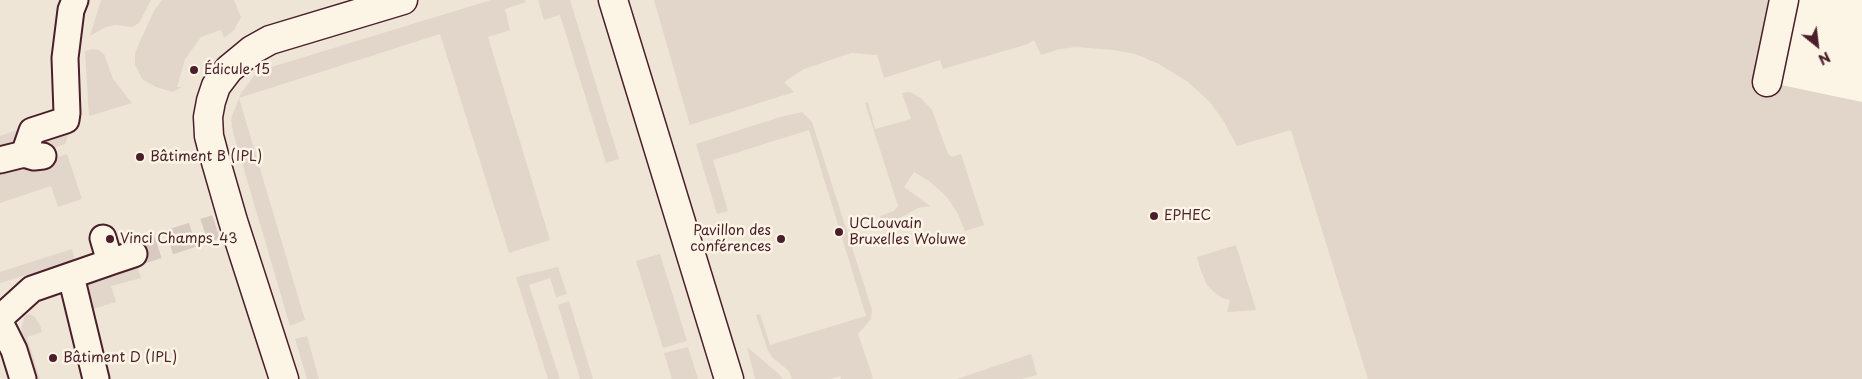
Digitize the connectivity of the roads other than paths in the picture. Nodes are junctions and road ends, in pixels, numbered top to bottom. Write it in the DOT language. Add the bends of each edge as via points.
graph roads {
  1 [pos="75,0"];
  2 [pos="403,0"];
  3 [pos="613,0"];
  4 [pos="1784,0"];
  5 [pos="1767,82"];
  6 [pos="0,160"];
  7 [pos="103,238"];
  8 [pos="134,254"];
  9 [pos="110,262"];
  10 [pos="71,276"];
  11 [pos="0,318"];
  12 [pos="0,322"];
  13 [pos="23,379"];
  14 [pos="96,379"];
  15 [pos="284,379"];
  16 [pos="729,379"];
  1 -- 6 [label="street" via="65,58 66,120 32,131 33,155"];
  2 -- 15 [label="street" via="270,40 229,69 216,86 208,117 209,136 225,224"];
  3 -- 16 [label="street"];
  4 -- 5 [label="street"];
  7 -- 9 [label="street"];
  8 -- 9 [label="street"];
  9 -- 10 [label="street"];
  10 -- 11 [label="street" via="32,290"];
  10 -- 14 [label="street"];
  12 -- 13 [label="street" via="14,350"];
}
